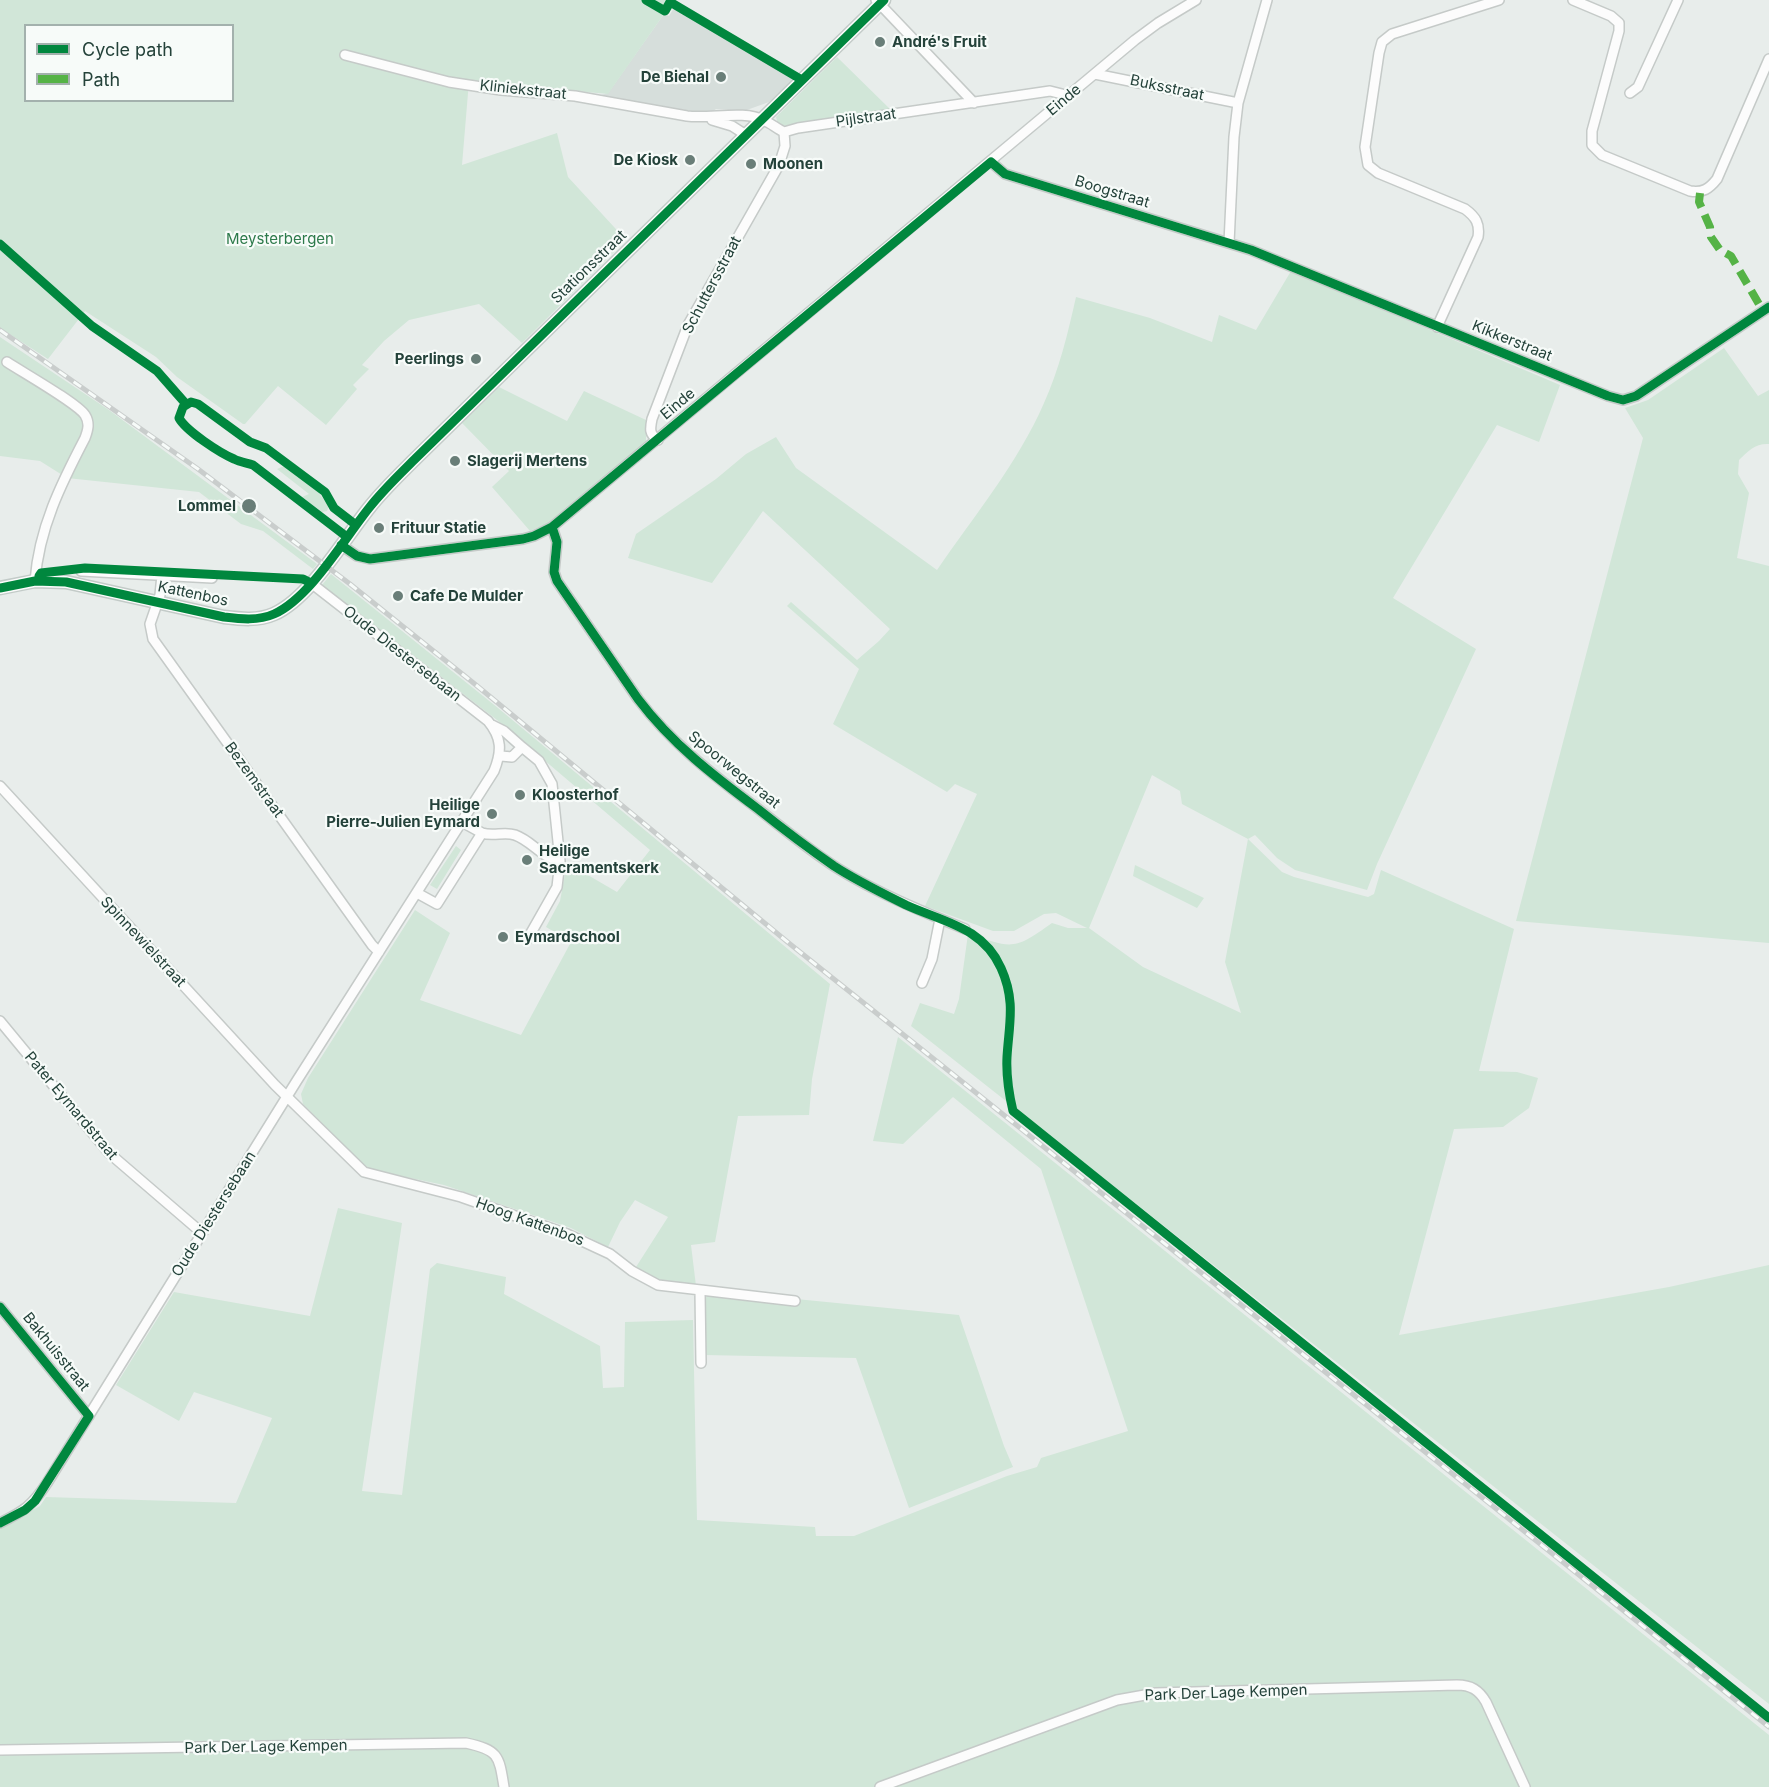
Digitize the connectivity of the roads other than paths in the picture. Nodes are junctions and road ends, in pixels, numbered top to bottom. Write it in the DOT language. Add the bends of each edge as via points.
graph roads {
  1 [pos="1196,0"];
  2 [pos="1267,0"];
  3 [pos="1499,0"];
  4 [pos="1573,0"];
  5 [pos="1678,0"];
  6 [pos="880,2"];
  7 [pos="345,55"];
  8 [pos="1769,59"];
  9 [pos="1766,72"];
  10 [pos="1095,74"];
  11 [pos="1630,93"];
  12 [pos="1066,98"];
  13 [pos="974,103"];
  14 [pos="1238,103"];
  15 [pos="703,118"];
  16 [pos="762,119"];
  17 [pos="784,132"];
  18 [pos="746,135"];
  19 [pos="991,162"];
  20 [pos="1229,243"];
  21 [pos="1769,307"];
  22 [pos="1437,327"];
  23 [pos="7,362"];
  24 [pos="658,440"];
  25 [pos="552,527"];
  26 [pos="340,545"];
  27 [pos="325,566"];
  28 [pos="81,571"];
  29 [pos="162,575"];
  30 [pos="212,578"];
  31 [pos="35,581"];
  32 [pos="311,583"];
  33 [pos="0,588"];
  34 [pos="157,602"];
  35 [pos="492,725"];
  36 [pos="522,747"];
  37 [pos="501,756"];
  38 [pos="0,786"];
  39 [pos="462,822"];
  40 [pos="482,833"];
  41 [pos="560,861"];
  42 [pos="417,893"];
  43 [pos="940,919"];
  44 [pos="965,929"];
  45 [pos="527,940"];
  46 [pos="379,952"];
  47 [pos="922,983"];
  48 [pos="0,1021"];
  49 [pos="287,1097"];
  50 [pos="202,1233"];
  51 [pos="700,1291"];
  52 [pos="795,1301"];
  53 [pos="0,1306"];
  54 [pos="701,1363"];
  55 [pos="89,1416"];
  56 [pos="0,1523"];
  57 [pos="0,1750"];
  58 [pos="504,1787"];
  59 [pos="880,1787"];
  60 [pos="1525,1787"];
  1 -- 10 [label="street, Einde" via="1158,23"];
  2 -- 14 [label="street"];
  3 -- 22 [label="street" via="1392,34 1382,42 1378,53 1365,147 1368,165 1378,173 1465,209 1478,225 1478,237"];
  4 -- 9 [label="street" via="1619,22 1592,131 1592,145 1602,154 1690,191 1700,193 1717,178"];
  5 -- 11 [label="street" via="1638,87"];
  6 -- 13 [label="street"];
  6 -- 16 [label="main road, Stationsstraat"];
  7 -- 15 [label="street, Kliniekstraat" via="449,82 575,96"];
  8 -- 9 [label="street"];
  10 -- 12 [label="street, Einde"];
  10 -- 14 [label="street, Buksstraat"];
  12 -- 13 [label="street, Pijlstraat" via="1050,91"];
  12 -- 19 [label="street, Einde"];
  13 -- 17 [label="street, Pijlstraat"];
  14 -- 20 [label="street"];
  15 -- 16 [label="street, Kliniekstraat"];
  15 -- 18 [label="street, Kliniekstraat" via="732,126"];
  16 -- 17 [label="street"];
  16 -- 18 [label="main road, Stationsstraat"];
  17 -- 24 [label="street, Schuttersstraat" via="785,146 778,165 688,325 652,419 652,436"];
  18 -- 26 [label="main road, Stationsstraat" via="409,464"];
  19 -- 20 [label="street, Boogstraat" via="1005,174"];
  19 -- 24 [label="street, Einde"];
  20 -- 22 [label="street, Kikkerstraat"];
  21 -- 22 [label="street, Kikkerstraat" via="1636,396 1623,400"];
  23 -- 31 [label="street" via="75,406 88,422 85,438 51,507 37,556"];
  24 -- 25 [label="street, Einde"];
  25 -- 26 [label="street, Einde" via="523,539 370,559"];
  25 -- 43 [label="street, Spoorwegstraat" via="557,542 557,581 638,699 684,750 835,866"];
  26 -- 27 [label="main road, Stationsstraat"];
  27 -- 32 [label="main road, Kattenbos"];
  28 -- 29 [label="street, Kattenbos"];
  29 -- 30 [label="street, Kattenbos"];
  29 -- 34 [label="street, Kattenbos"];
  31 -- 33 [label="main road, Kattenbos"];
  31 -- 34 [label="main road, Kattenbos" via="77,584"];
  32 -- 34 [label="main road, Kattenbos" via="295,601 263,618 224,617"];
  32 -- 35 [label="street, Oude Diestersebaan"];
  34 -- 46 [label="street, Bezemstraat" via="150,624 153,639"];
  35 -- 36 [label="street, Oude Diestersebaan"];
  35 -- 37 [label="street"];
  36 -- 37 [label="street" via="512,757"];
  36 -- 41 [label="street, Oude Diestersebaan" via="539,761 552,784"];
  37 -- 39 [label="street, Oude Diestersebaan"];
  38 -- 49 [label="street, Spinnewielstraat"];
  39 -- 40 [label="street"];
  39 -- 42 [label="street, Oude Diestersebaan"];
  40 -- 41 [label="street" via="513,834 550,859"];
  40 -- 42 [label="street" via="437,904"];
  41 -- 45 [label="street, Oude Diestersebaan" via="557,887"];
  42 -- 46 [label="street, Oude Diestersebaan"];
  43 -- 44 [label="street, Spoorwegstraat"];
  43 -- 47 [label="street" via="932,959"];
  46 -- 49 [label="street, Oude Diestersebaan"];
  48 -- 50 [label="street, Pater Eymardstraat" via="119,1163"];
  49 -- 50 [label="street, Oude Diestersebaan"];
  49 -- 51 [label="street, Hoog Kattenbos" via="364,1172 476,1202 581,1240 658,1284"];
  50 -- 55 [label="street, Oude Diestersebaan"];
  51 -- 52 [label="street, Hoog Kattenbos"];
  51 -- 54 [label="street"];
  53 -- 55 [label="street, Bakhuisstraat"];
  55 -- 56 [label="street, Oude Diestersebaan" via="35,1501"];
  57 -- 58 [label="street, Park Der Lage Kempen" via="466,1743 488,1748 497,1757"];
  59 -- 60 [label="street, Park Der Lage Kempen" via="1138,1695 1457,1685 1479,1691"];
}
